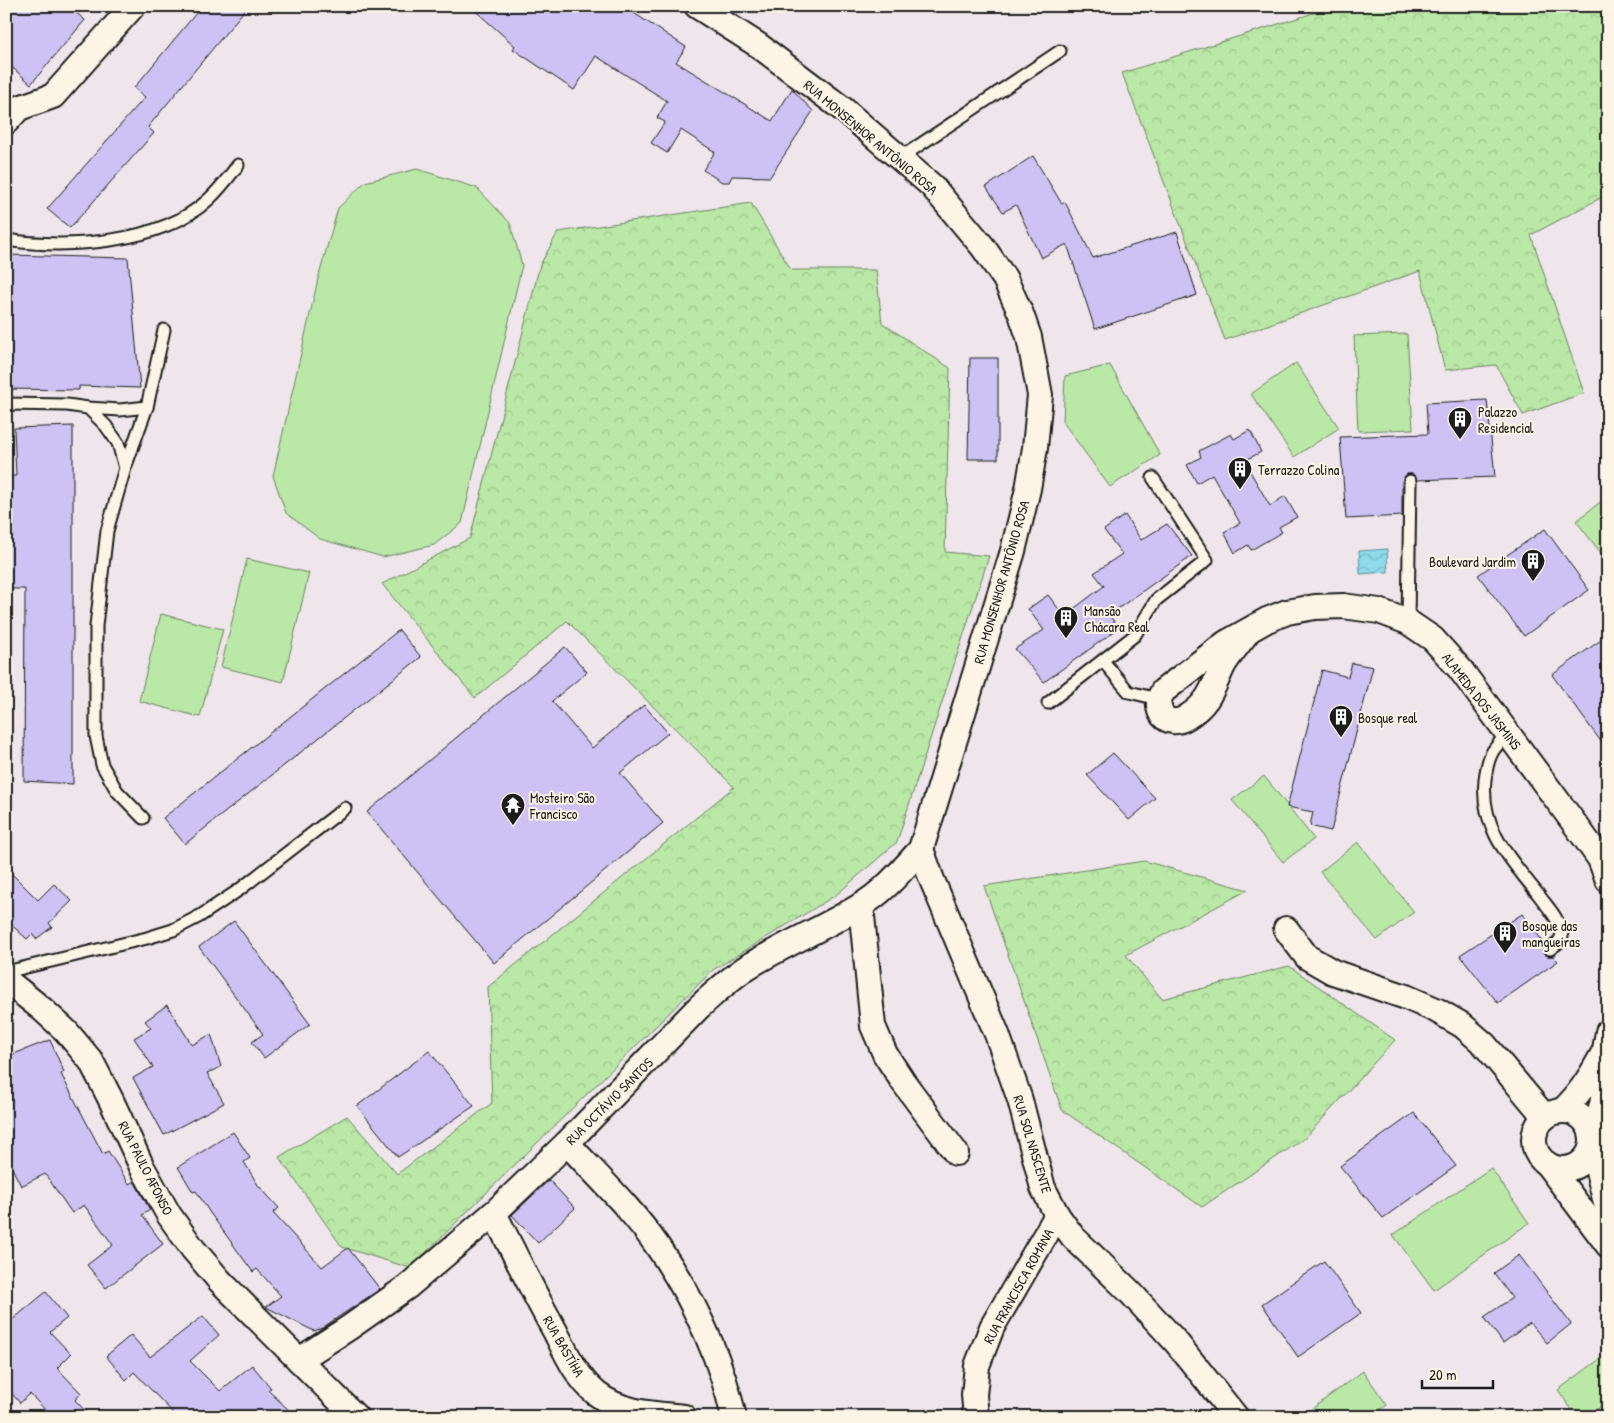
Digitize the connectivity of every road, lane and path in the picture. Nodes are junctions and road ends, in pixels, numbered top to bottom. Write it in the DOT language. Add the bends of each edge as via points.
graph roads {
  1 [pos="133,6"];
  2 [pos="697,6"];
  3 [pos="1060,51"];
  4 [pos="6,122"];
  5 [pos="900,158"];
  6 [pos="238,165"];
  7 [pos="6,240"];
  8 [pos="164,330"];
  9 [pos="6,404"];
  10 [pos="147,407"];
  11 [pos="88,408"];
  12 [pos="125,468"];
  13 [pos="1153,478"];
  14 [pos="1410,481"];
  15 [pos="1408,622"];
  16 [pos="1247,633"];
  17 [pos="1103,661"];
  18 [pos="1197,664"];
  19 [pos="1216,684"];
  20 [pos="1158,699"];
  21 [pos="1048,703"];
  22 [pos="1507,733"];
  23 [pos="345,808"];
  24 [pos="143,818"];
  25 [pos="921,849"];
  26 [pos="1608,880"];
  27 [pos="861,906"];
  28 [pos="1286,929"];
  29 [pos="1550,949"];
  30 [pos="6,972"];
  31 [pos="6,980"];
  32 [pos="1606,1041"];
  33 [pos="1554,1114"];
  34 [pos="566,1144"];
  35 [pos="1592,1144"];
  36 [pos="956,1152"];
  37 [pos="1547,1164"];
  38 [pos="1608,1210"];
  39 [pos="494,1213"];
  40 [pos="1057,1214"];
  41 [pos="1608,1244"];
  42 [pos="299,1360"];
  43 [pos="356,1417"];
  44 [pos="684,1417"];
  45 [pos="734,1417"];
  46 [pos="976,1417"];
  47 [pos="1236,1417"];
  1 -- 4 [label="street" via="53,96 19,108"];
  2 -- 5 [label="street, RUA MONSENHOR ANTÔNIO ROSA" via="758,44"];
  3 -- 5 [label="lane"];
  5 -- 25 [label="street, RUA MONSENHOR ANTÔNIO ROSA" via="953,210 1005,279 1029,337 1040,394 1028,489 1013,550"];
  6 -- 7 [label="lane" via="208,201 160,227 89,244"];
  8 -- 10 [label="lane"];
  9 -- 11 [label="lane"];
  10 -- 11 [label="lane" via="120,410"];
  10 -- 12 [label="lane"];
  11 -- 12 [label="lane" via="118,443"];
  12 -- 24 [label="lane" via="107,531 100,582 96,626 96,736 102,765 113,785"];
  13 -- 17 [label="lane" via="1207,560 1156,600 1135,635"];
  14 -- 15 [label="lane"];
  15 -- 16 [label="street, ALAMEDA DOS JASMINS" via="1379,611 1343,606 1314,607 1287,612"];
  15 -- 22 [label="street, ALAMEDA DOS JASMINS" via="1433,639 1460,669"];
  16 -- 18 [label="street, ALAMEDA DOS JASMINS" via="1226,643"];
  16 -- 19 [label="street, ALAMEDA DOS JASMINS" via="1232,651"];
  17 -- 20 [label="lane" via="1129,692"];
  17 -- 21 [label="lane"];
  18 -- 19 [label="street"];
  18 -- 20 [label="street, ALAMEDA DOS JASMINS" via="1163,691"];
  19 -- 20 [label="street, ALAMEDA DOS JASMINS" via="1204,704 1179,722 1162,715"];
  22 -- 26 [label="street, ALAMEDA DOS JASMINS" via="1583,834 1600,859"];
  22 -- 29 [label="lane" via="1493,752 1485,773 1483,797 1486,816 1512,861 1558,920 1562,936"];
  23 -- 30 [label="lane" via="239,890 173,930"];
  25 -- 27 [label="street, RUA OCTÁVIO SANTOS" via="884,888"];
  25 -- 40 [label="street, RUA SOL NASCENTE" via="997,1034 1020,1100 1043,1188"];
  27 -- 34 [label="street, RUA OCTÁVIO SANTOS" via="747,966 727,982"];
  27 -- 36 [label="street" via="873,1026 885,1054 904,1083"];
  28 -- 33 [label="street" via="1307,957 1333,972 1406,996 1462,1025"];
  31 -- 42 [label="street, RUA PAULO AFONSO" via="66,1031 91,1061 142,1167 174,1222 220,1281"];
  32 -- 33 [label="street" via="1585,1085 1575,1098"];
  32 -- 35 [label="street" via="1603,1100"];
  33 -- 35 [label="street" via="1574,1113 1584,1119 1591,1129"];
  33 -- 37 [label="street" via="1538,1125 1534,1136 1534,1147"];
  34 -- 39 [label="street, RUA OCTÁVIO SANTOS"];
  34 -- 45 [label="street" via="621,1201 657,1246 683,1286 714,1350"];
  35 -- 37 [label="street" via="1587,1157 1579,1165 1557,1169"];
  35 -- 38 [label="street"];
  37 -- 41 [label="street"];
  39 -- 42 [label="street, RUA OCTÁVIO SANTOS" via="407,1287"];
  39 -- 44 [label="street, RUA BASTÍHA" via="582,1378 597,1394 627,1408"];
  40 -- 46 [label="street, RUA FRANCISCA ROMANA" via="992,1327 977,1366"];
  40 -- 47 [label="street, RUA SOL NASCENTE" via="1073,1237 1176,1342"];
  42 -- 43 [label="street, RUA PAULO AFONSO"];
}
